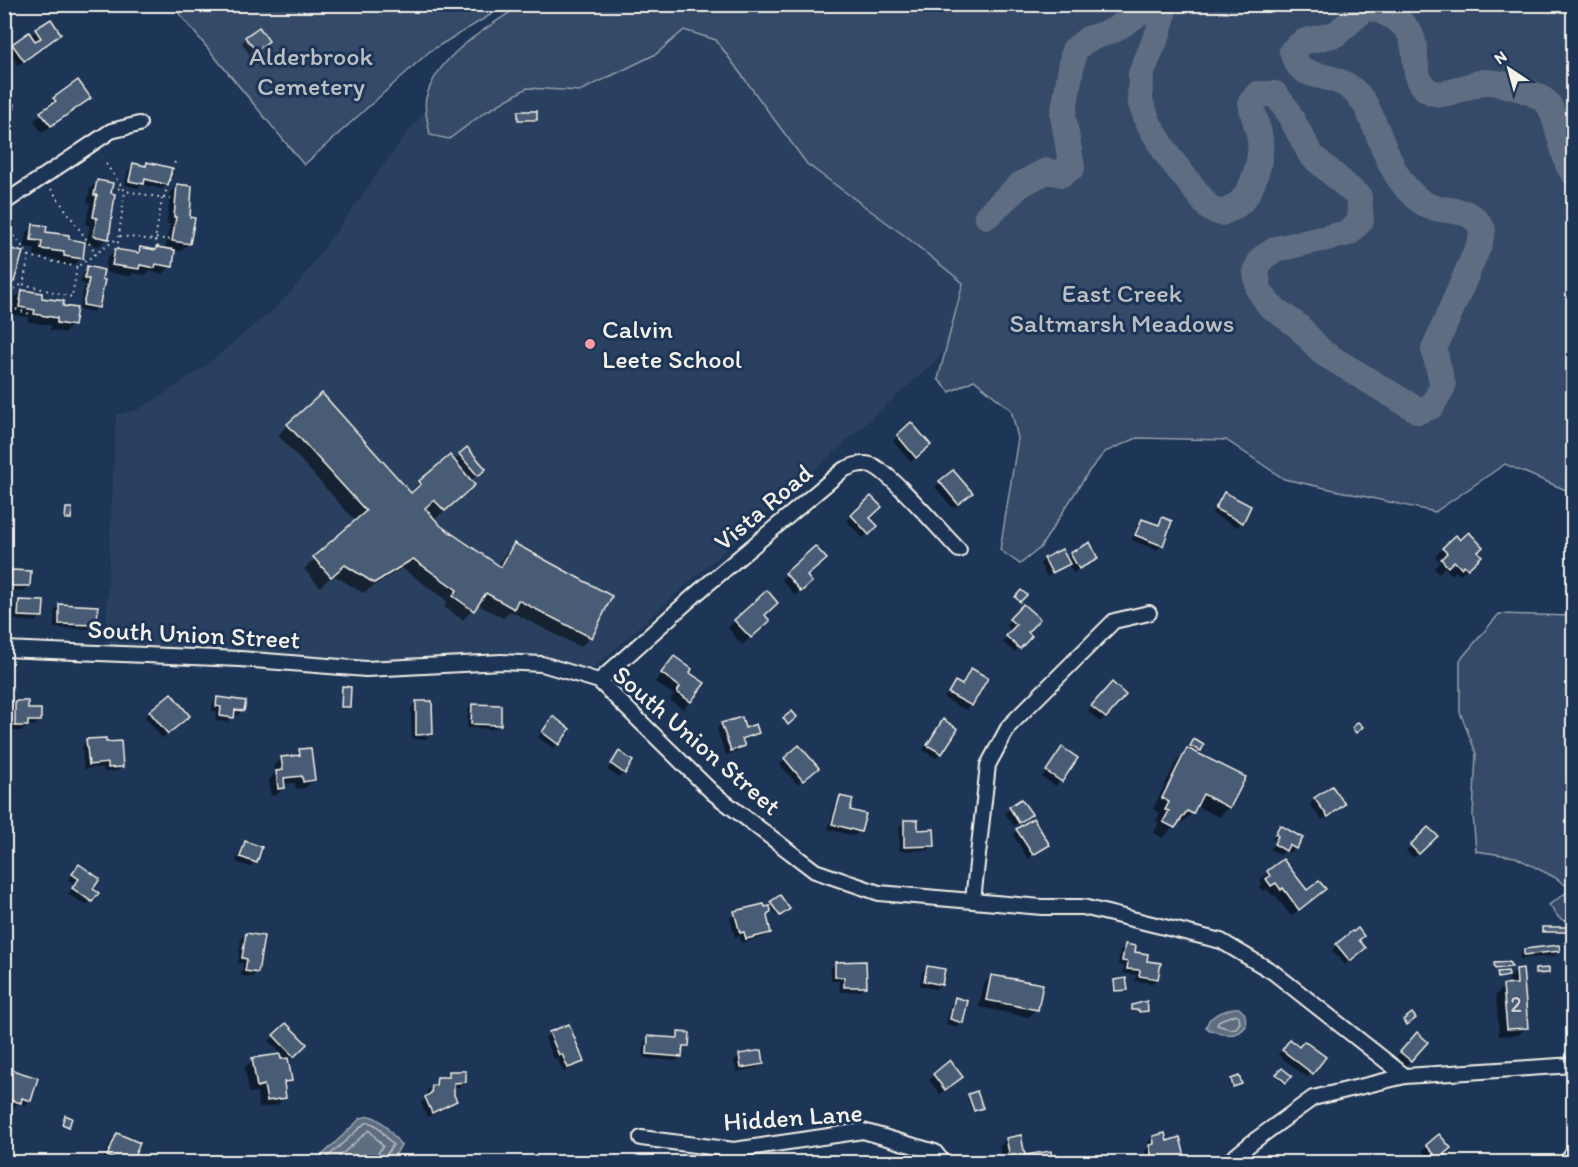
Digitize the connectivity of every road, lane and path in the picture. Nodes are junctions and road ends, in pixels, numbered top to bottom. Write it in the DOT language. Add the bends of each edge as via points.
graph roads {
  1 [pos="139,124"];
  2 [pos="176,158"];
  3 [pos="106,164"];
  4 [pos="43,177"];
  5 [pos="112,188"];
  6 [pos="125,190"];
  7 [pos="163,199"];
  8 [pos="175,200"];
  9 [pos="4,203"];
  10 [pos="4,220"];
  11 [pos="118,237"];
  12 [pos="156,239"];
  13 [pos="173,240"];
  14 [pos="158,247"];
  15 [pos="117,249"];
  16 [pos="97,254"];
  17 [pos="29,256"];
  18 [pos="77,267"];
  19 [pos="24,284"];
  20 [pos="4,295"];
  21 [pos="30,314"];
  22 [pos="959,550"];
  23 [pos="1149,613"];
  24 [pos="4,649"];
  25 [pos="599,681"];
  26 [pos="973,900"];
  27 [pos="1574,1065"];
  28 [pos="1404,1076"];
  29 [pos="641,1138"];
  30 [pos="943,1162"];
  31 [pos="1228,1162"];
  1 -- 4 [label="street" via="111,131"];
  2 -- 7 [label="path"];
  3 -- 6 [label="path"];
  4 -- 9 [label="street"];
  4 -- 16 [label="path"];
  5 -- 6 [label="path"];
  6 -- 7 [label="path"];
  6 -- 11 [label="path"];
  7 -- 8 [label="path"];
  7 -- 12 [label="path"];
  10 -- 17 [label="path"];
  11 -- 12 [label="path"];
  11 -- 15 [label="path"];
  11 -- 16 [label="path"];
  12 -- 13 [label="path"];
  12 -- 14 [label="path"];
  16 -- 18 [label="path"];
  17 -- 18 [label="path"];
  17 -- 19 [label="path"];
  18 -- 19 [label="path" via="72,297"];
  19 -- 20 [label="path"];
  20 -- 21 [label="path" via="18,311"];
  22 -- 25 [label="street, Vista Road" via="889,476 870,464 851,466 696,594"];
  23 -- 26 [label="street" via="1113,621 1009,726 988,765"];
  24 -- 25 [label="street, South Union Street" via="240,659 366,669 501,662 542,664"];
  25 -- 26 [label="street, South Union Street" via="713,793 814,871 879,893"];
  26 -- 28 [label="street, South Union Street" via="1083,907 1221,940 1273,972"];
  27 -- 28 [label="street"];
  28 -- 31 [label="street" via="1313,1098"];
  29 -- 30 [label="street, Hidden Lane" via="734,1150 863,1131 935,1152"];
}
